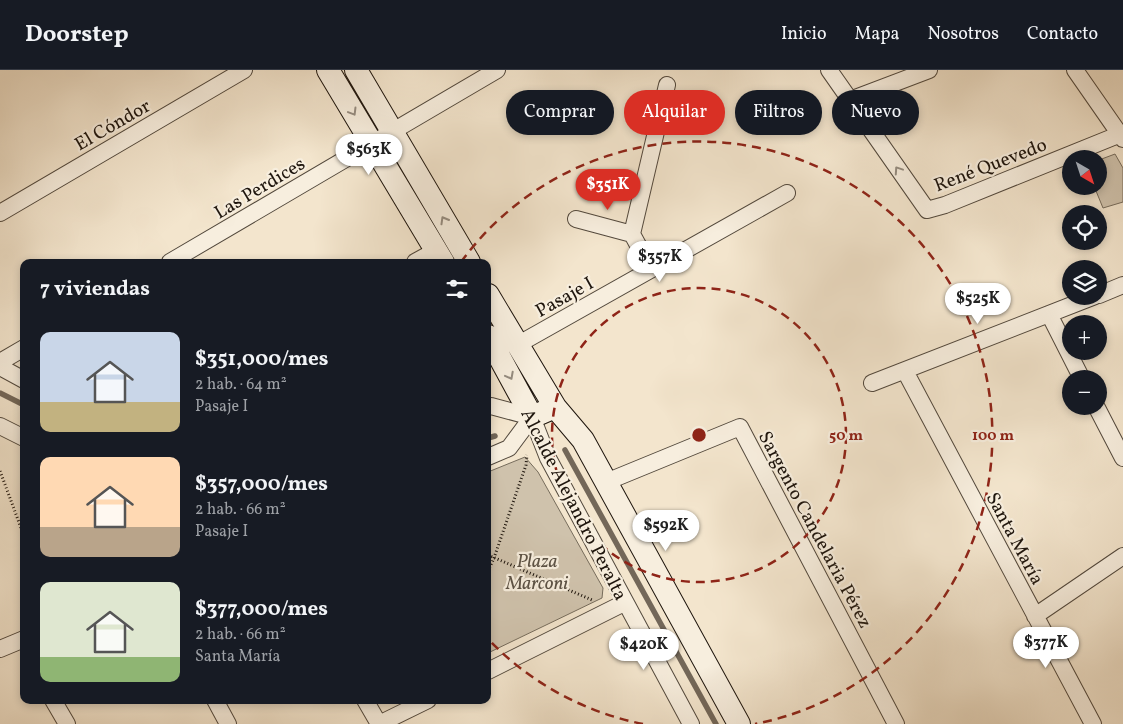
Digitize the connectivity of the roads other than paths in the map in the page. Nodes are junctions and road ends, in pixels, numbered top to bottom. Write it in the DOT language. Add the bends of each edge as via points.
graph roads {
  1 [pos="244,70"];
  2 [pos="328,70"];
  3 [pos="356,70"];
  4 [pos="497,70"];
  5 [pos="829,70"];
  6 [pos="929,70"];
  7 [pos="1075,70"];
  8 [pos="667,85"];
  9 [pos="843,90"];
  10 [pos="876,90"];
  11 [pos="392,131"];
  12 [pos="874,135"];
  13 [pos="1122,135"];
  14 [pos="372,143"];
  15 [pos="787,193"];
  16 [pos="0,213"];
  17 [pos="576,219"];
  18 [pos="632,234"];
  19 [pos="439,256"];
  20 [pos="175,259"];
  21 [pos="467,259"];
  22 [pos="652,269"];
  23 [pos="1123,286"];
  24 [pos="1107,292"];
  25 [pos="491,299"];
  26 [pos="1072,305"];
  27 [pos="1049,314"];
  28 [pos="491,342"];
  29 [pos="517,345"];
  30 [pos="20,350"];
  31 [pos="0,362"];
  32 [pos="0,367"];
  33 [pos="1077,370"];
  34 [pos="905,371"];
  35 [pos="20,378"];
  36 [pos="872,383"];
  37 [pos="491,406"];
  38 [pos="555,407"];
  39 [pos="1103,415"];
  40 [pos="532,417"];
  41 [pos="0,426"];
  42 [pos="1118,434"];
  43 [pos="20,436"];
  44 [pos="491,456"];
  45 [pos="1123,458"];
  46 [pos="606,482"];
  47 [pos="1123,556"];
  48 [pos="624,603"];
  49 [pos="1035,616"];
  50 [pos="20,644"];
  51 [pos="0,649"];
  52 [pos="491,670"];
  53 [pos="55,704"];
  54 [pos="217,704"];
  55 [pos="367,704"];
  56 [pos="420,704"];
  57 [pos="67,724"];
  58 [pos="228,724"];
  59 [pos="379,724"];
  60 [pos="691,724"];
  61 [pos="739,724"];
  62 [pos="896,724"];
  63 [pos="1093,724"];
  1 -- 16 [label="street, El Cóndor"];
  2 -- 14 [label="main road, one-way"];
  3 -- 11 [label="main road"];
  4 -- 11 [label="street, Las Perdices"];
  5 -- 9 [label="street"];
  6 -- 10 [label="street"];
  7 -- 13 [label="street"];
  8 -- 18 [label="street"];
  11 -- 14 [label="street, Las Perdices"];
  21 -- 11 [label="main road, one-way"];
  13 -- 12 [label="street, René Quevedo, one-way" via="926,210"];
  14 -- 19 [label="main road"];
  14 -- 20 [label="street, Las Perdices"];
  15 -- 22 [label="street, Pasaje I"];
  17 -- 18 [label="street"];
  18 -- 22 [label="street"];
  22 -- 29 [label="street, Pasaje I"];
  23 -- 24 [label="street"];
  25 -- 29 [label="main road, Alcalde Alejandro Peralta"];
  26 -- 27 [label="street"];
  27 -- 33 [label="street"];
  27 -- 34 [label="street"];
  28 -- 40 [label="main road, Alcalde Alejandro Peralta, one-way"];
  29 -- 38 [label="main road, Alcalde Alejandro Peralta"];
  30 -- 31 [label="street"];
  32 -- 35 [label="street"];
  34 -- 36 [label="street"];
  34 -- 49 [label="street, Santa María"];
  37 -- 40 [label="street"];
  38 -- 40 [label="main road"];
  38 -- 46 [label="main road, Alcalde Alejandro Peralta" via="583,440"];
  39 -- 42 [label="street"];
  40 -- 44 [label="street" via="509,448"];
  40 -- 48 [label="street, Alcalde Alejandro Peralta" via="548,458"];
  41 -- 43 [label="street"];
  42 -- 45 [label="street"];
  46 -- 61 [label="main road, Alcalde Alejandro Peralta"];
  46 -- 62 [label="street, Sargento Candelaria Pérez" via="740,427"];
  47 -- 49 [label="street"];
  48 -- 52 [label="street"];
  48 -- 60 [label="street, Alcalde Alejandro Peralta"];
  49 -- 63 [label="street, Santa María"];
  50 -- 51 [label="street"];
  53 -- 57 [label="street"];
  54 -- 58 [label="street"];
  55 -- 59 [label="street"];
  56 -- 59 [label="street"];
}
